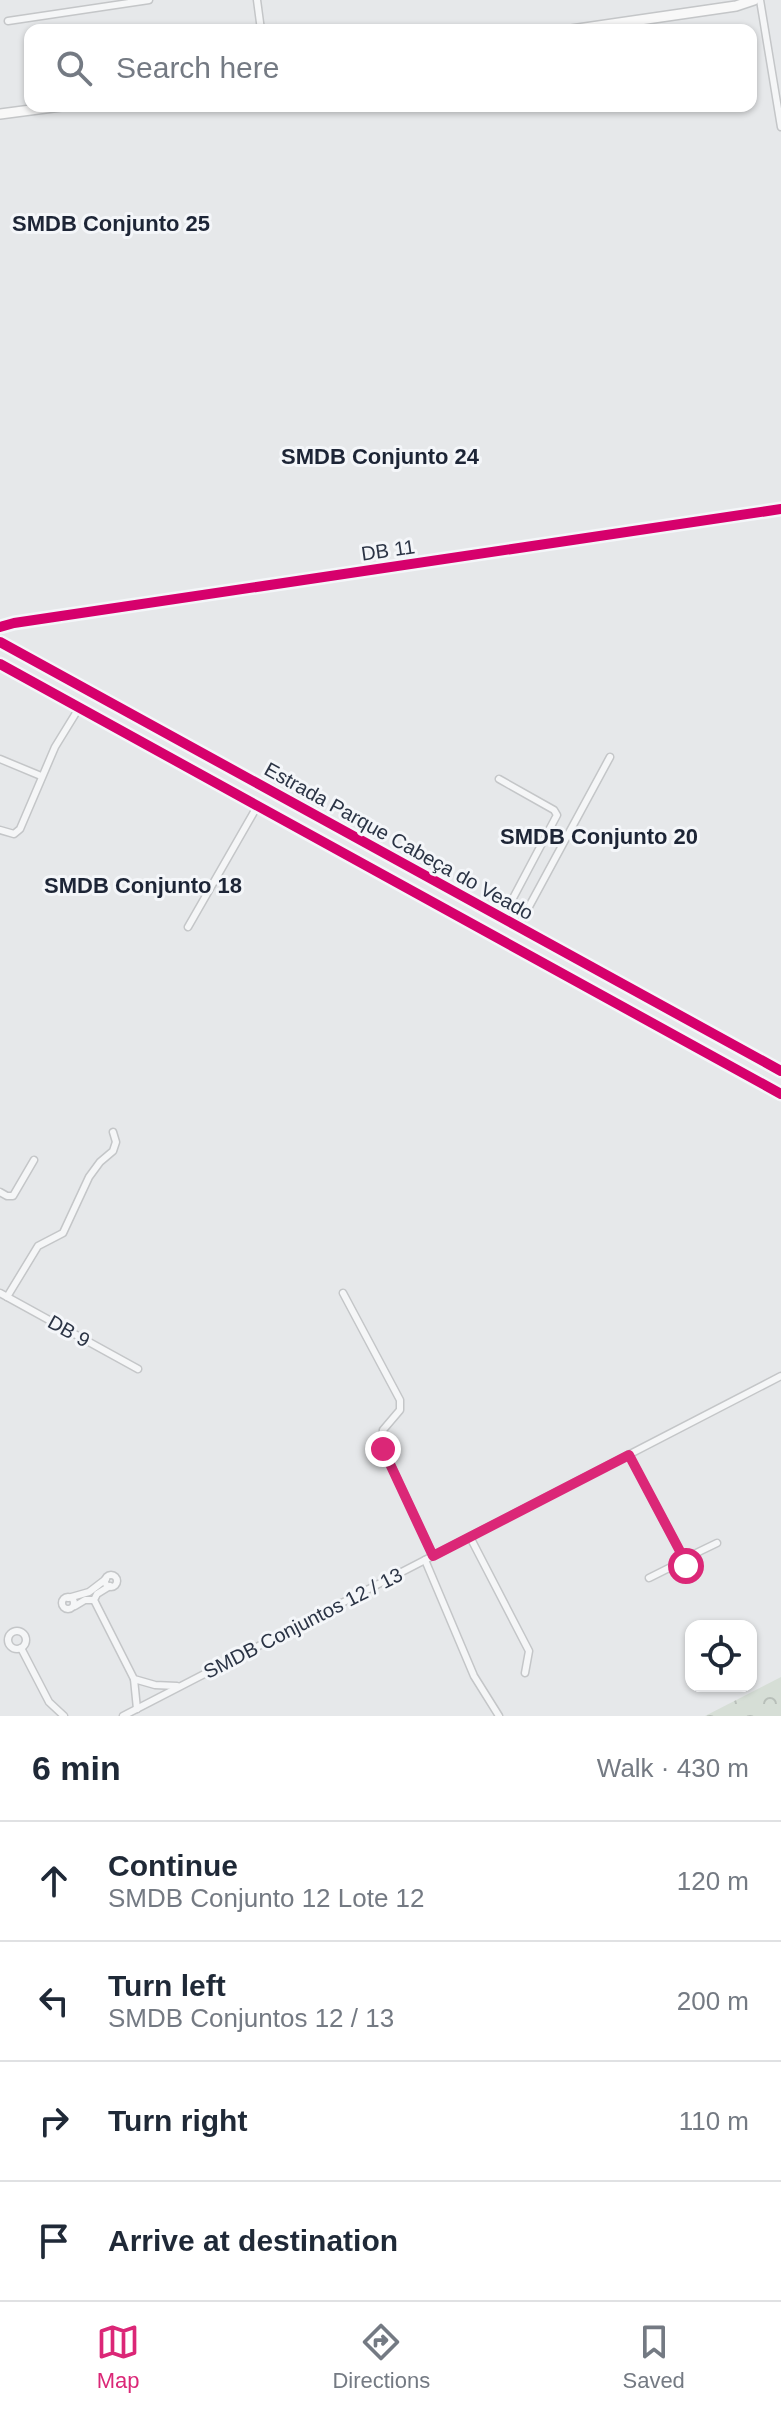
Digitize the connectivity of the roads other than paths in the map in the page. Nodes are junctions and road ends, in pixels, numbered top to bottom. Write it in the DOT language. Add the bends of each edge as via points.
graph roads {
  1 [pos="149,0"];
  2 [pos="257,0"];
  3 [pos="757,0"];
  4 [pos="8,21"];
  5 [pos="260,24"];
  6 [pos="612,24"];
  7 [pos="24,111"];
  8 [pos="0,114"];
  9 [pos="781,127"];
  10 [pos="781,509"];
  11 [pos="0,627"];
  12 [pos="0,642"];
  13 [pos="0,664"];
  14 [pos="107,700"];
  15 [pos="79,708"];
  16 [pos="96,717"];
  17 [pos="610,757"];
  18 [pos="0,759"];
  19 [pos="41,776"];
  20 [pos="499,779"];
  21 [pos="258,805"];
  22 [pos="0,830"];
  23 [pos="502,919"];
  24 [pos="188,927"];
  25 [pos="518,927"];
  26 [pos="781,1071"];
  27 [pos="781,1094"];
  28 [pos="113,1132"];
  29 [pos="34,1160"];
  30 [pos="0,1192"];
  31 [pos="343,1293"];
  32 [pos="4,1295"];
  33 [pos="138,1369"];
  34 [pos="781,1376"];
  35 [pos="629,1455"];
  36 [pos="470,1537"];
  37 [pos="717,1543"];
  38 [pos="433,1556"];
  39 [pos="683,1558"];
  40 [pos="425,1560"];
  41 [pos="649,1578"];
  42 [pos="94,1600"];
  43 [pos="21,1648"];
  44 [pos="525,1673"];
  45 [pos="134,1679"];
  46 [pos="180,1687"];
  47 [pos="137,1709"];
  48 [pos="64,1716"];
  49 [pos="123,1716"];
  50 [pos="499,1716"];
  1 -- 4 [label="street"];
  2 -- 5 [label="street"];
  3 -- 6 [label="main road"];
  3 -- 9 [label="street"];
  7 -- 8 [label="main road"];
  10 -- 11 [label="street, DB 11"];
  12 -- 14 [label="main road, Estrada Parque Cabeça do Veado"];
  13 -- 15 [label="main road, Estrada Parque Cabeça do Veado"];
  14 -- 16 [label="main road"];
  14 -- 23 [label="main road, Estrada Parque Cabeça do Veado"];
  15 -- 16 [label="main road, Estrada Parque Cabeça do Veado"];
  15 -- 19 [label="street"];
  16 -- 21 [label="main road, Estrada Parque Cabeça do Veado"];
  17 -- 25 [label="street"];
  18 -- 19 [label="street"];
  19 -- 22 [label="street" via="20,829 14,834"];
  20 -- 23 [label="street" via="557,815"];
  21 -- 24 [label="street"];
  21 -- 27 [label="main road, Estrada Parque Cabeça do Veado"];
  23 -- 25 [label="main road, Estrada Parque Cabeça do Veado"];
  25 -- 26 [label="main road, Estrada Parque Cabeça do Veado"];
  28 -- 32 [label="street" via="113,1151 89,1177 63,1233 38,1246"];
  29 -- 30 [label="street" via="13,1196"];
  31 -- 38 [label="street" via="400,1400 381,1444"];
  32 -- 33 [label="street, DB 9"];
  34 -- 35 [label="street, SMDB Conjuntos 12 / 13"];
  35 -- 36 [label="street, SMDB Conjuntos 12 / 13"];
  35 -- 39 [label="street"];
  36 -- 38 [label="street, SMDB Conjuntos 12 / 13"];
  36 -- 44 [label="street" via="529,1651"];
  37 -- 39 [label="street"];
  38 -- 40 [label="street, SMDB Conjuntos 12 / 13"];
  39 -- 41 [label="street"];
  40 -- 46 [label="street, SMDB Conjuntos 12 / 13"];
  40 -- 50 [label="street" via="474,1676"];
  42 -- 42 [label="street" via="110,1586 106,1579 89,1592 68,1598 74,1602 72,1608"];
  42 -- 45 [label="street"];
  43 -- 48 [label="street" via="49,1702"];
  45 -- 46 [label="street"];
  45 -- 47 [label="street"];
  46 -- 47 [label="street, SMDB Conjuntos 12 / 13"];
  47 -- 49 [label="street, SMDB Conjuntos 12 / 13"];
}
